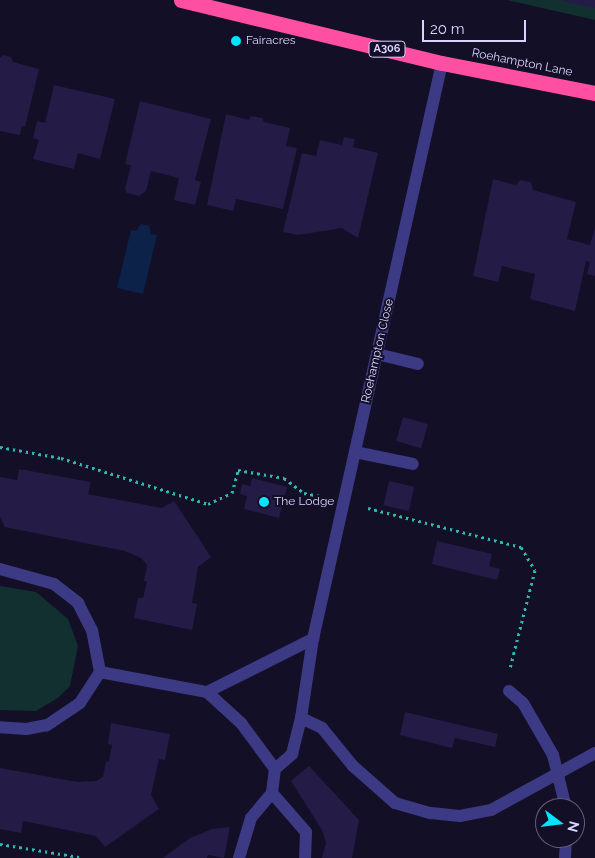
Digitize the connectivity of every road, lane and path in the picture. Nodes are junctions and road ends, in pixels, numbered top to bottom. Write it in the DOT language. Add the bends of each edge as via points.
graph roads {
  1 [pos="181,0"];
  2 [pos="442,62"];
  3 [pos="595,93"];
  4 [pos="377,354"];
  5 [pos="418,364"];
  6 [pos="0,447"];
  7 [pos="355,452"];
  8 [pos="413,464"];
  9 [pos="344,502"];
  10 [pos="0,569"];
  11 [pos="313,639"];
  12 [pos="100,672"];
  13 [pos="509,691"];
  14 [pos="207,692"];
  15 [pos="301,718"];
  16 [pos="0,727"];
  17 [pos="595,752"];
  18 [pos="275,769"];
  19 [pos="558,774"];
  20 [pos="272,793"];
  21 [pos="564,798"];
  22 [pos="0,844"];
  23 [pos="79,857"];
  24 [pos="239,858"];
  25 [pos="305,858"];
  1 -- 2 [label="highway, Roehampton Lane / A306"];
  2 -- 3 [label="highway, Roehampton Lane / A306"];
  2 -- 4 [label="street, Roehampton Close"];
  4 -- 5 [label="street"];
  4 -- 7 [label="street, Roehampton Close"];
  6 -- 9 [label="path" via="61,458 208,504 232,492 238,470 284,478 304,492"];
  7 -- 8 [label="street"];
  7 -- 9 [label="street, Roehampton Close"];
  9 -- 11 [label="street, Roehampton Close"];
  9 -- 13 [label="path" via="521,546 535,570 509,672"];
  10 -- 12 [label="street" via="54,584 78,603 92,630"];
  11 -- 14 [label="street"];
  11 -- 15 [label="street, Roehampton Close"];
  12 -- 14 [label="street"];
  12 -- 16 [label="street" via="80,703 47,725 26,729"];
  13 -- 19 [label="street" via="523,703 553,755"];
  14 -- 18 [label="street" via="241,723"];
  15 -- 18 [label="street, Roehampton Close" via="292,754"];
  15 -- 19 [label="street" via="322,728 353,766 395,803 431,814 460,816 491,810"];
  17 -- 19 [label="street"];
  18 -- 20 [label="street"];
  19 -- 21 [label="street"];
  20 -- 24 [label="street" via="251,818"];
  20 -- 25 [label="street" via="306,832"];
  22 -- 23 [label="path"];
}
